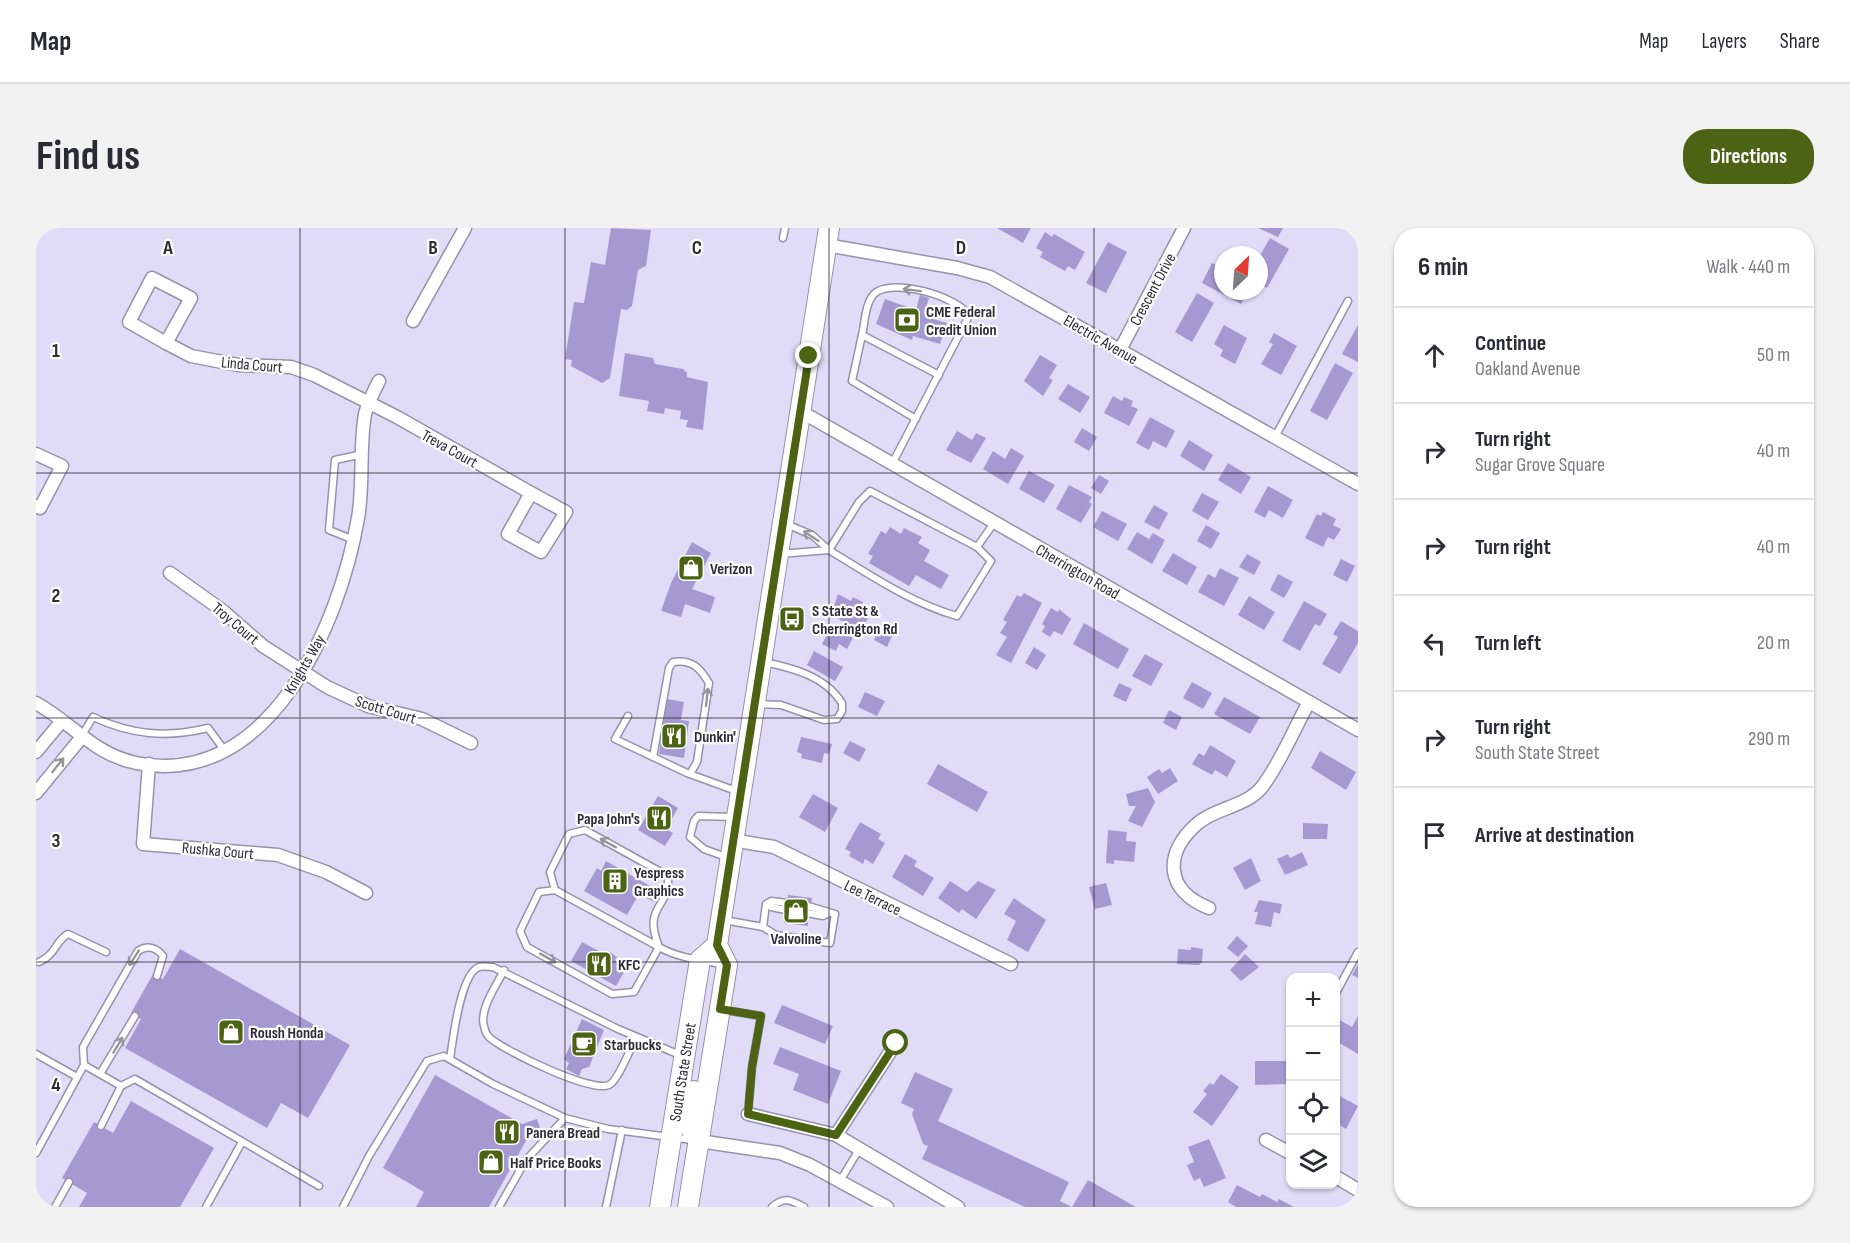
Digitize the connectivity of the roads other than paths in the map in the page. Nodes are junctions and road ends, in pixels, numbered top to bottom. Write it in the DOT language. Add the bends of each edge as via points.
graph roads {
  1 [pos="465,228"];
  2 [pos="785,228"];
  3 [pos="1184,228"];
  4 [pos="828,237"];
  5 [pos="783,238"];
  6 [pos="1348,301"];
  7 [pos="413,321"];
  8 [pos="862,335"];
  9 [pos="166,344"];
  10 [pos="1119,350"];
  11 [pos="939,375"];
  12 [pos="380,381"];
  13 [pos="369,403"];
  14 [pos="800,411"];
  15 [pos="916,418"];
  16 [pos="1275,438"];
  17 [pos="36,454"];
  18 [pos="364,454"];
  19 [pos="892,464"];
  20 [pos="1358,484"];
  21 [pos="531,493"];
  22 [pos="37,510"];
  23 [pos="781,521"];
  24 [pos="994,523"];
  25 [pos="354,540"];
  26 [pos="977,548"];
  27 [pos="829,550"];
  28 [pos="776,555"];
  29 [pos="170,573"];
  30 [pos="760,661"];
  31 [pos="303,672"];
  32 [pos="1309,702"];
  33 [pos="36,703"];
  34 [pos="753,703"];
  35 [pos="628,716"];
  36 [pos="61,722"];
  37 [pos="1358,730"];
  38 [pos="81,738"];
  39 [pos="471,743"];
  40 [pos="225,751"];
  41 [pos="36,752"];
  42 [pos="653,757"];
  43 [pos="149,764"];
  44 [pos="690,774"];
  45 [pos="36,793"];
  46 [pos="739,793"];
  47 [pos="735,817"];
  48 [pos="730,849"];
  49 [pos="555,890"];
  50 [pos="366,893"];
  51 [pos="786,906"];
  52 [pos="1209,908"];
  53 [pos="807,910"];
  54 [pos="720,920"];
  55 [pos="763,927"];
  56 [pos="717,945"];
  57 [pos="659,947"];
  58 [pos="106,952"];
  59 [pos="1358,952"];
  60 [pos="700,960"];
  61 [pos="37,963"];
  62 [pos="1011,964"];
  63 [pos="727,965"];
  64 [pos="504,970"];
  65 [pos="157,975"];
  66 [pos="1340,984"];
  67 [pos="693,1005"];
  68 [pos="720,1009"];
  69 [pos="135,1016"];
  70 [pos="636,1037"];
  71 [pos="715,1040"];
  72 [pos="896,1043"];
  73 [pos="36,1054"];
  74 [pos="684,1057"];
  75 [pos="450,1059"];
  76 [pos="84,1065"];
  77 [pos="100,1074"];
  78 [pos="77,1077"];
  79 [pos="121,1086"];
  80 [pos="748,1114"];
  81 [pos="565,1118"];
  82 [pos="101,1126"];
  83 [pos="622,1130"];
  84 [pos="836,1135"];
  85 [pos="672,1137"];
  86 [pos="1266,1140"];
  87 [pos="699,1141"];
  88 [pos="242,1142"];
  89 [pos="860,1148"];
  90 [pos="1286,1151"];
  91 [pos="36,1153"];
  92 [pos="1340,1180"];
  93 [pos="840,1181"];
  94 [pos="69,1182"];
  95 [pos="319,1186"];
  96 [pos="1358,1190"];
  97 [pos="55,1207"];
  98 [pos="206,1207"];
  99 [pos="343,1207"];
  100 [pos="499,1207"];
  101 [pos="606,1207"];
  102 [pos="660,1207"];
  103 [pos="675,1207"];
  104 [pos="688,1207"];
  105 [pos="772,1207"];
  106 [pos="804,1207"];
  107 [pos="887,1207"];
  108 [pos="958,1207"];
  1 -- 7 [label="street"];
  2 -- 5 [label="lane"];
  3 -- 10 [label="street, Crescent Drive"];
  4 -- 10 [label="street, Electric Avenue" via="990,278"];
  4 -- 14 [label="main road"];
  6 -- 16 [label="lane"];
  8 -- 11 [label="lane"];
  11 -- 8 [label="lane, one-way" via="968,321 966,310 951,300 913,288 882,290 868,305"];
  8 -- 15 [label="lane" via="852,381"];
  9 -- 9 [label="street, Linda Court" via="190,298 152,278 129,322"];
  9 -- 13 [label="street, Linda Court" via="190,356 238,365 291,367"];
  10 -- 16 [label="street, Electric Avenue"];
  11 -- 15 [label="lane"];
  12 -- 13 [label="street, Knights Way"];
  13 -- 18 [label="street, Knights Way"];
  13 -- 21 [label="street, Treva Court"];
  14 -- 19 [label="street, Cherrington Road"];
  14 -- 23 [label="main road"];
  15 -- 19 [label="lane"];
  16 -- 20 [label="street, Electric Avenue"];
  17 -- 22 [label="street" via="62,466"];
  18 -- 25 [label="street, Knights Way"];
  18 -- 25 [label="lane" via="335,460 329,530"];
  19 -- 24 [label="street, Cherrington Road"];
  21 -- 21 [label="street, Treva Court" via="508,534 541,552 566,512"];
  27 -- 23 [label="lane, one-way" via="812,535"];
  23 -- 28 [label="main road"];
  24 -- 26 [label="lane"];
  24 -- 32 [label="street, Cherrington Road"];
  25 -- 31 [label="street, Knights Way" via="337,600"];
  26 -- 27 [label="lane" via="870,491"];
  26 -- 27 [label="lane" via="991,561 957,616 880,581"];
  27 -- 28 [label="lane"];
  28 -- 30 [label="main road"];
  29 -- 31 [label="street, Troy Court" via="263,646"];
  30 -- 34 [label="main road"];
  30 -- 34 [label="lane" via="802,672 827,685 842,703 842,711 837,719 824,720 780,705"];
  31 -- 39 [label="street, Scott Court" via="368,705 422,719"];
  31 -- 40 [label="street, Knights Way" via="267,719"];
  32 -- 37 [label="street, Cherrington Road"];
  32 -- 52 [label="street" via="1262,787 1237,806 1200,822 1179,851 1173,868 1178,887 1191,901"];
  33 -- 36 [label="street, Knights Way"];
  34 -- 46 [label="main road"];
  35 -- 42 [label="lane" via="615,739"];
  36 -- 38 [label="street, Knights Way"];
  36 -- 41 [label="street"];
  38 -- 40 [label="lane" via="93,717 116,728 149,735 178,735 208,728"];
  38 -- 43 [label="street, Knights Way" via="136,763"];
  45 -- 38 [label="street, one-way"];
  40 -- 43 [label="street, Knights Way" via="182,766"];
  42 -- 44 [label="lane"];
  44 -- 42 [label="lane, one-way" via="697,762 709,683 697,666 683,660 673,662 669,668"];
  43 -- 50 [label="street, Rushka Court" via="143,844 278,855 326,872"];
  44 -- 46 [label="lane"];
  46 -- 47 [label="main road"];
  47 -- 48 [label="main road"];
  47 -- 48 [label="lane" via="698,816 690,837 704,849"];
  48 -- 54 [label="main road"];
  48 -- 62 [label="street, Lee Terrace" via="774,847"];
  49 -- 57 [label="lane"];
  49 -- 57 [label="lane, one-way" via="538,892 520,931 527,946 612,994 634,992"];
  57 -- 49 [label="lane, one-way" via="652,929 653,915 668,888 668,876 585,830 569,834 550,872"];
  51 -- 55 [label="lane" via="771,901 766,904"];
  53 -- 55 [label="lane" via="822,916 835,914 830,943 776,935"];
  54 -- 55 [label="lane"];
  54 -- 56 [label="main road"];
  56 -- 60 [label="main road"];
  56 -- 63 [label="main road"];
  57 -- 60 [label="lane"];
  58 -- 61 [label="lane" via="68,934 52,955"];
  59 -- 66 [label="lane"];
  60 -- 63 [label="lane"];
  60 -- 67 [label="main road, South State Street"];
  60 -- 71 [label="main road" via="712,969 709,1010"];
  63 -- 68 [label="main road, South State Street"];
  64 -- 70 [label="lane"];
  64 -- 70 [label="lane" via="483,1022 487,1036 502,1047 573,1080 603,1087 614,1082"];
  64 -- 75 [label="lane" via="479,967 471,974 462,993"];
  65 -- 76 [label="lane, one-way" via="163,956 144,947 138,951 83,1047"];
  67 -- 74 [label="main road, South State Street"];
  67 -- 87 [label="main road" via="702,1043 688,1124"];
  68 -- 71 [label="main road, South State Street"];
  68 -- 80 [label="lane" via="761,1016"];
  77 -- 69 [label="lane, one-way"];
  70 -- 74 [label="lane"];
  71 -- 87 [label="main road, South State Street"];
  72 -- 84 [label="street"];
  73 -- 78 [label="lane"];
  74 -- 85 [label="main road, South State Street"];
  75 -- 81 [label="lane"];
  75 -- 99 [label="lane" via="444,1056 427,1061 369,1155"];
  76 -- 77 [label="lane"];
  76 -- 78 [label="lane"];
  77 -- 79 [label="lane"];
  78 -- 91 [label="lane"];
  79 -- 82 [label="lane"];
  79 -- 88 [label="lane" via="135,1079"];
  80 -- 84 [label="street"];
  81 -- 83 [label="lane"];
  81 -- 100 [label="lane" via="526,1160"];
  83 -- 85 [label="lane"];
  83 -- 101 [label="lane"];
  84 -- 89 [label="street"];
  85 -- 87 [label="lane"];
  85 -- 102 [label="main road, South State Street"];
  85 -- 103 [label="main road" via="683,1156"];
  86 -- 90 [label="street"];
  87 -- 93 [label="street" via="780,1153"];
  87 -- 104 [label="main road, South State Street"];
  88 -- 95 [label="lane"];
  88 -- 98 [label="lane"];
  89 -- 93 [label="lane"];
  89 -- 108 [label="street"];
  92 -- 96 [label="street"];
  93 -- 107 [label="street"];
  94 -- 97 [label="lane"];
  105 -- 106 [label="lane" via="790,1199"];
}
